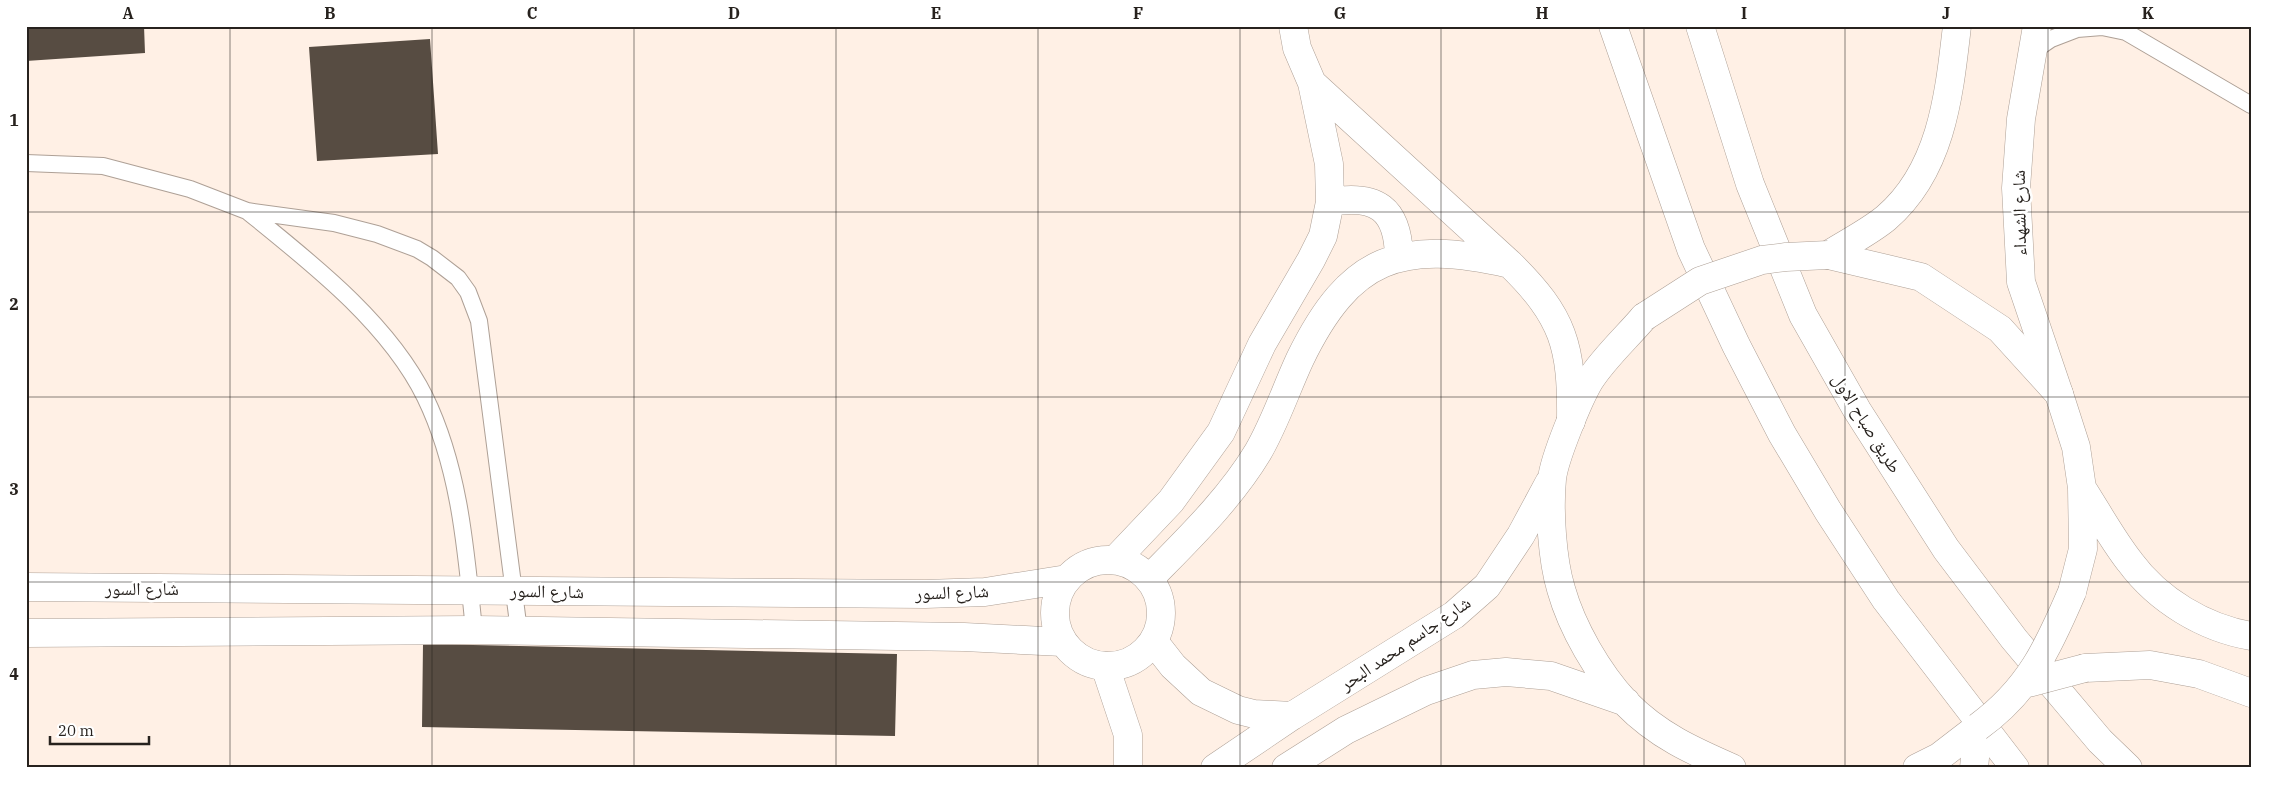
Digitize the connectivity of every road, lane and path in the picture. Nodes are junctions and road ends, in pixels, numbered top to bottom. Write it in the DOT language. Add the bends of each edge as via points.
graph roads {
  1 [pos="1293,26"];
  2 [pos="1613,26"];
  3 [pos="1700,26"];
  4 [pos="1957,26"];
  5 [pos="2037,26"];
  6 [pos="2032,52"];
  7 [pos="1312,83"];
  8 [pos="2251,104"];
  9 [pos="26,163"];
  10 [pos="50,164"];
  11 [pos="26,169"];
  12 [pos="1330,202"];
  13 [pos="247,211"];
  14 [pos="1828,255"];
  15 [pos="1399,257"];
  16 [pos="1510,264"];
  17 [pos="2059,394"];
  18 [pos="1571,421"];
  19 [pos="1552,477"];
  20 [pos="2082,488"];
  21 [pos="1117,558"];
  22 [pos="1067,579"];
  23 [pos="1149,579"];
  24 [pos="26,587"];
  25 [pos="470,589"];
  26 [pos="515,590"];
  27 [pos="474,630"];
  28 [pos="519,631"];
  29 [pos="26,634"];
  30 [pos="2251,636"];
  31 [pos="1063,642"];
  32 [pos="1155,643"];
  33 [pos="1105,666"];
  34 [pos="2024,684"];
  35 [pos="2251,693"];
  36 [pos="1626,702"];
  37 [pos="1292,716"];
  38 [pos="1978,727"];
  39 [pos="1682,746"];
  40 [pos="1128,768"];
  41 [pos="1215,768"];
  42 [pos="1286,768"];
  43 [pos="1706,768"];
  44 [pos="1732,768"];
  45 [pos="1917,768"];
  46 [pos="1974,768"];
  47 [pos="2015,768"];
  48 [pos="2128,768"];
  1 -- 7 [label="main road"];
  2 -- 47 [label="main road" via="1690,249 1782,434 1886,600"];
  3 -- 48 [label="main road, طريق صباح الاول" via="1750,184 1803,315 1857,410 1946,548 2014,639 2100,741"];
  4 -- 14 [label="main road" via="1949,97 1937,141 1917,183 1886,218"];
  5 -- 6 [label="main road, شارع الشهداء"];
  6 -- 8 [label="lane" via="2077,29 2110,28 2126,32"];
  6 -- 17 [label="main road, شارع الشهداء" via="2020,119 2016,188 2021,282"];
  7 -- 12 [label="main road" via="1329,164"];
  7 -- 16 [label="main road"];
  9 -- 10 [label="lane"];
  10 -- 11 [label="lane"];
  10 -- 13 [label="lane" via="103,166 190,189"];
  12 -- 15 [label="main road" via="1360,199 1371,201 1383,210 1397,231"];
  12 -- 21 [label="main road" via="1323,236 1262,344 1221,432 1171,501"];
  13 -- 25 [label="lane" via="313,265 374,325 394,349 424,396 457,494"];
  13 -- 26 [label="lane" via="334,223 377,234 432,258 458,278 468,292 479,321"];
  14 -- 17 [label="main road" via="1921,277 2000,329"];
  14 -- 18 [label="main road, bridge" via="1762,260 1700,281 1644,317 1590,380"];
  15 -- 16 [label="main road" via="1472,255"];
  15 -- 23 [label="main road" via="1378,265 1355,280 1334,301 1301,358 1259,450 1240,480"];
  16 -- 18 [label="main road" via="1555,318 1567,348 1572,379"];
  17 -- 20 [label="main road, شارع الشهداء" via="2076,447"];
  18 -- 19 [label="main road"];
  19 -- 36 [label="main road" via="1551,523 1561,588 1586,650"];
  19 -- 37 [label="main road, شارع جاسم محمد البحر" via="1521,535 1487,586 1454,615"];
  20 -- 30 [label="main road" via="2130,563 2170,602 2207,622"];
  20 -- 34 [label="main road, شارع الشهداء, bridge" via="2083,549 2072,592 2052,639"];
  21 -- 22 [label="main road" via="1086,565"];
  21 -- 23 [label="main road"];
  22 -- 26 [label="main road, شارع السور" via="985,592 925,594"];
  22 -- 31 [label="main road" via="1058,593 1054,610"];
  23 -- 32 [label="main road" via="1158,592 1162,607 1160,633"];
  24 -- 25 [label="main road, شارع السور"];
  25 -- 26 [label="main road, شارع السور"];
  25 -- 27 [label="lane"];
  26 -- 28 [label="lane"];
  27 -- 28 [label="main road"];
  27 -- 29 [label="main road"];
  28 -- 31 [label="main road" via="964,637"];
  31 -- 33 [label="main road" via="1088,663"];
  32 -- 33 [label="main road" via="1135,659 1121,665"];
  32 -- 37 [label="main road" via="1173,666 1201,692 1238,710"];
  33 -- 40 [label="main road" via="1128,735"];
  34 -- 35 [label="main road, bridge" via="2085,668 2150,665 2199,674"];
  34 -- 38 [label="main road, bridge"];
  36 -- 39 [label="main road"];
  36 -- 42 [label="main road" via="1551,676 1506,672 1474,675 1426,691 1364,721"];
  37 -- 41 [label="main road, شارع جاسم محمد البحر"];
  38 -- 45 [label="main road" via="1940,757"];
  38 -- 46 [label="main road"];
  39 -- 43 [label="main road"];
  39 -- 44 [label="main road"];
}
